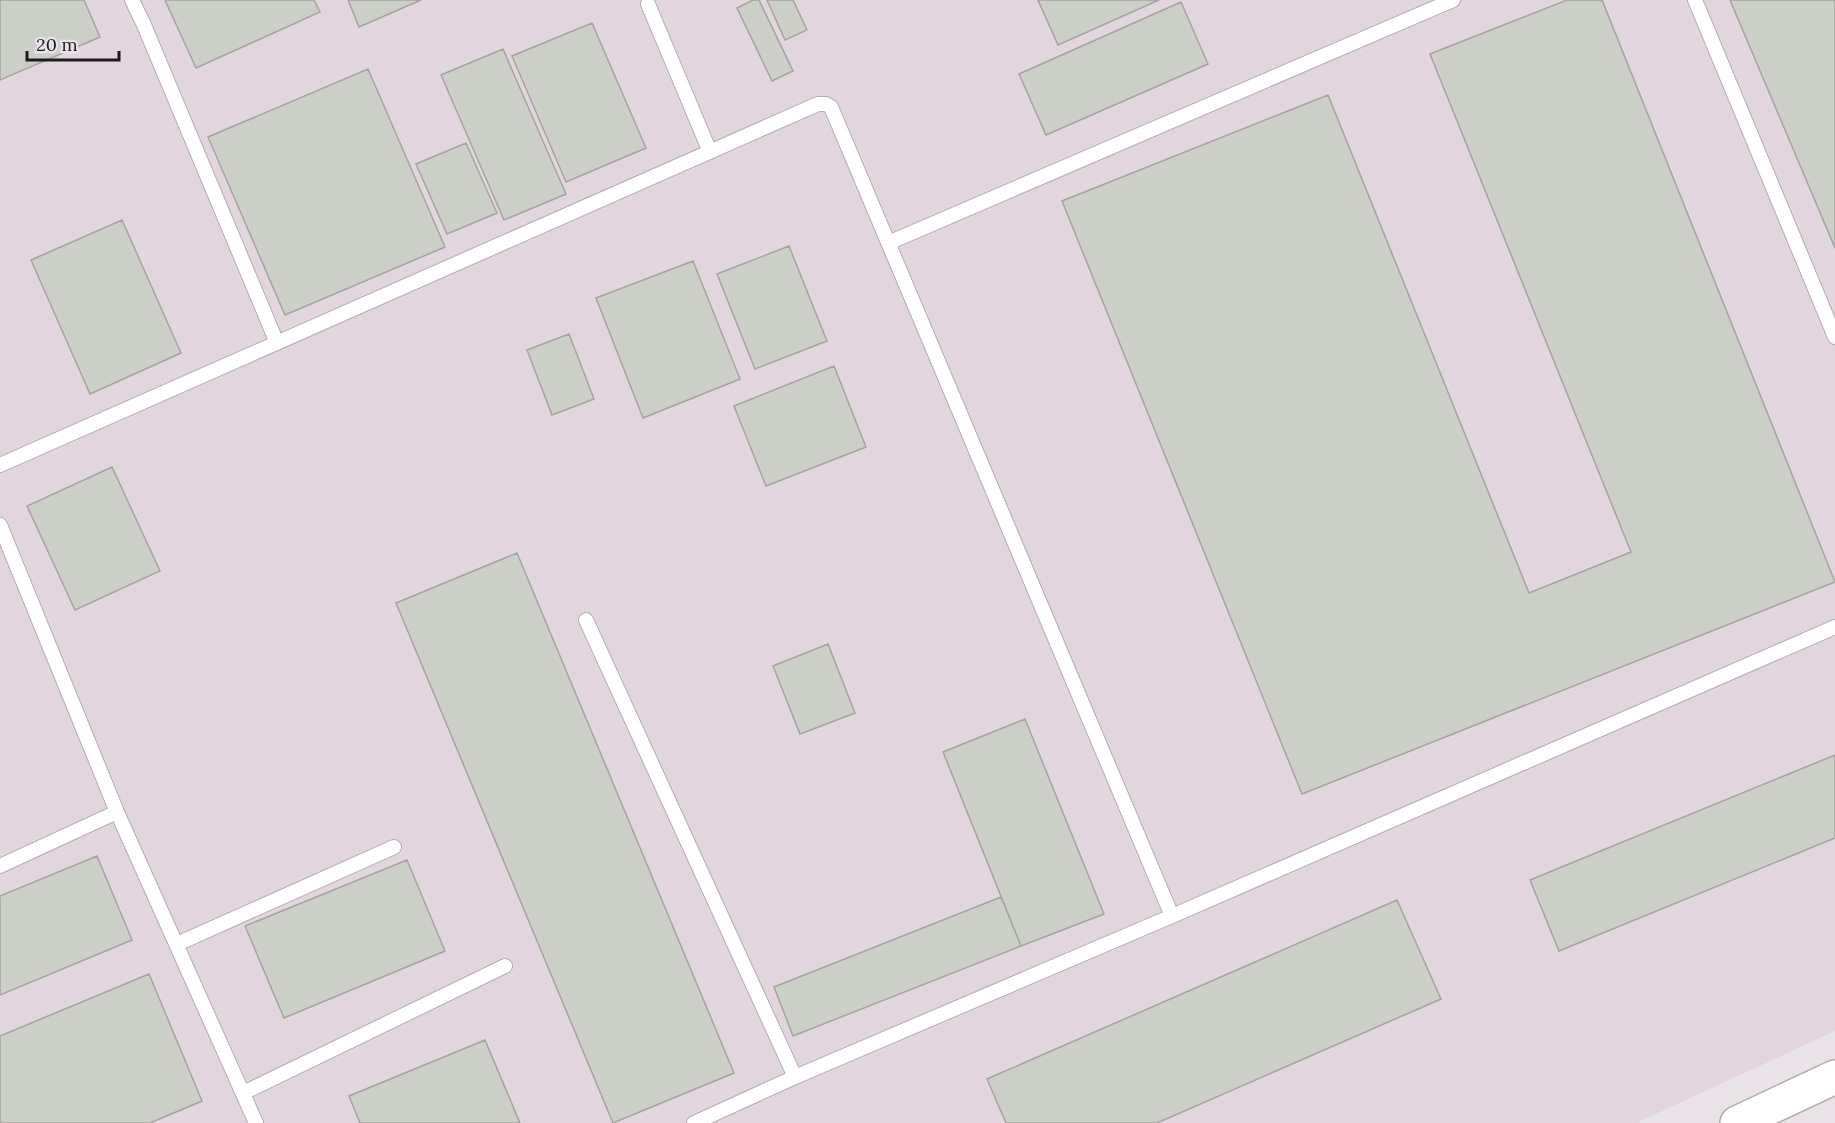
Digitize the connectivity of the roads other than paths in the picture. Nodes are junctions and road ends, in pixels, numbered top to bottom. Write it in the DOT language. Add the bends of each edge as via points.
graph roads {
  1 [pos="132,0"];
  2 [pos="1453,0"];
  3 [pos="1695,0"];
  4 [pos="648,4"];
  5 [pos="710,152"];
  6 [pos="888,243"];
  7 [pos="1835,337"];
  8 [pos="277,343"];
  9 [pos="0,465"];
  10 [pos="0,525"];
  11 [pos="586,620"];
  12 [pos="1835,627"];
  13 [pos="117,812"];
  14 [pos="394,848"];
  15 [pos="0,866"];
  16 [pos="1172,916"];
  17 [pos="177,945"];
  18 [pos="505,966"];
  19 [pos="795,1077"];
  20 [pos="1835,1077"];
  21 [pos="243,1093"];
  22 [pos="256,1123"];
  23 [pos="694,1123"];
  24 [pos="1737,1123"];
  1 -- 8 [label="lane"];
  2 -- 6 [label="lane"];
  3 -- 7 [label="lane"];
  4 -- 5 [label="lane"];
  5 -- 6 [label="lane" via="818,104 826,104 831,107"];
  5 -- 8 [label="lane"];
  6 -- 16 [label="lane"];
  8 -- 9 [label="lane"];
  10 -- 13 [label="lane"];
  11 -- 19 [label="lane"];
  12 -- 16 [label="lane"];
  13 -- 15 [label="lane"];
  13 -- 17 [label="lane"];
  14 -- 17 [label="lane"];
  16 -- 19 [label="lane"];
  17 -- 21 [label="lane"];
  18 -- 21 [label="lane"];
  19 -- 23 [label="lane"];
  20 -- 24 [label="main road"];
  21 -- 22 [label="lane"];
}
